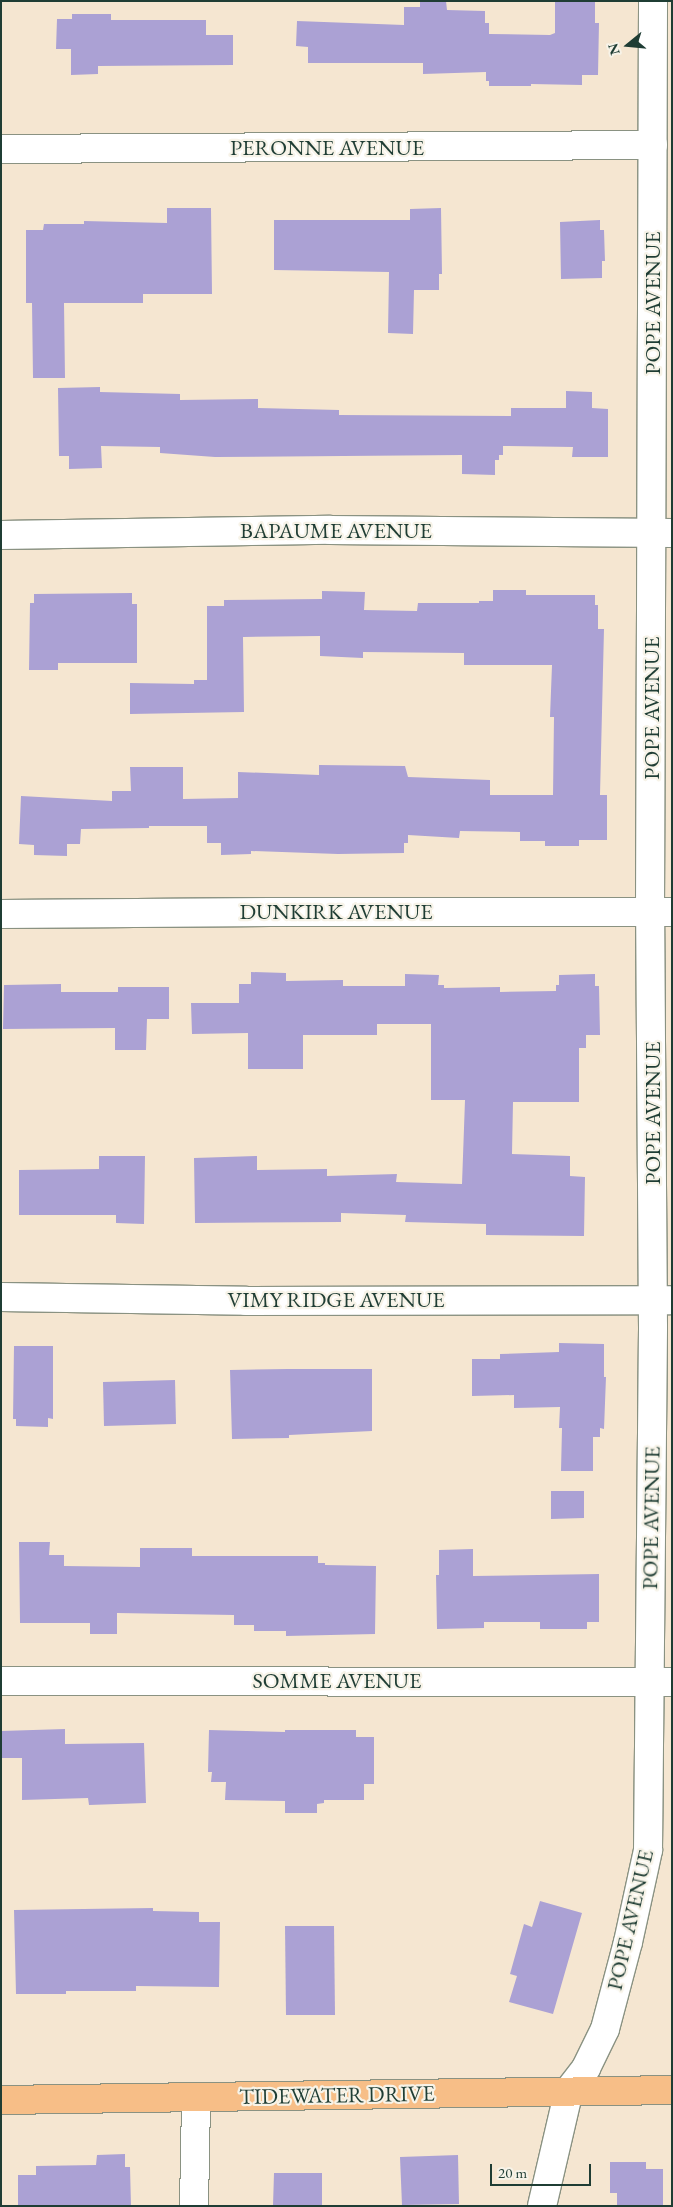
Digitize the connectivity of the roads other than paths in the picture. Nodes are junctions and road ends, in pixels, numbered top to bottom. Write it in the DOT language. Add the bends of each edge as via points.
graph roads {
  1 [pos="653,1"];
  2 [pos="653,144"];
  3 [pos="1,149"];
  4 [pos="662,533"];
  5 [pos="1,534"];
  6 [pos="661,912"];
  7 [pos="1,914"];
  8 [pos="1,1297"];
  9 [pos="662,1300"];
  10 [pos="1,1681"];
  11 [pos="660,1682"];
  12 [pos="569,2090"];
  13 [pos="672,2090"];
  14 [pos="196,2098"];
  15 [pos="1,2100"];
  16 [pos="194,2206"];
  17 [pos="542,2206"];
  1 -- 2 [label="street, POPE AVENUE"];
  2 -- 3 [label="street, PERONNE AVENUE"];
  2 -- 4 [label="street, POPE AVENUE"];
  4 -- 5 [label="street, BAPAUME AVENUE" via="330,530"];
  4 -- 6 [label="street, POPE AVENUE"];
  6 -- 7 [label="street, DUNKIRK AVENUE"];
  6 -- 9 [label="street, POPE AVENUE"];
  8 -- 9 [label="street, VIMY RIDGE AVENUE" via="246,1301"];
  9 -- 11 [label="street, POPE AVENUE"];
  10 -- 11 [label="street, SOMME AVENUE"];
  11 -- 12 [label="street, POPE AVENUE" via="648,1850 628,1942 605,2029 586,2068"];
  12 -- 13 [label="highway, TIDEWATER DRIVE"];
  12 -- 14 [label="highway, TIDEWATER DRIVE"];
  12 -- 17 [label="street, POPE AVENUE"];
  14 -- 15 [label="highway, TIDEWATER DRIVE"];
  14 -- 16 [label="street"];
}
